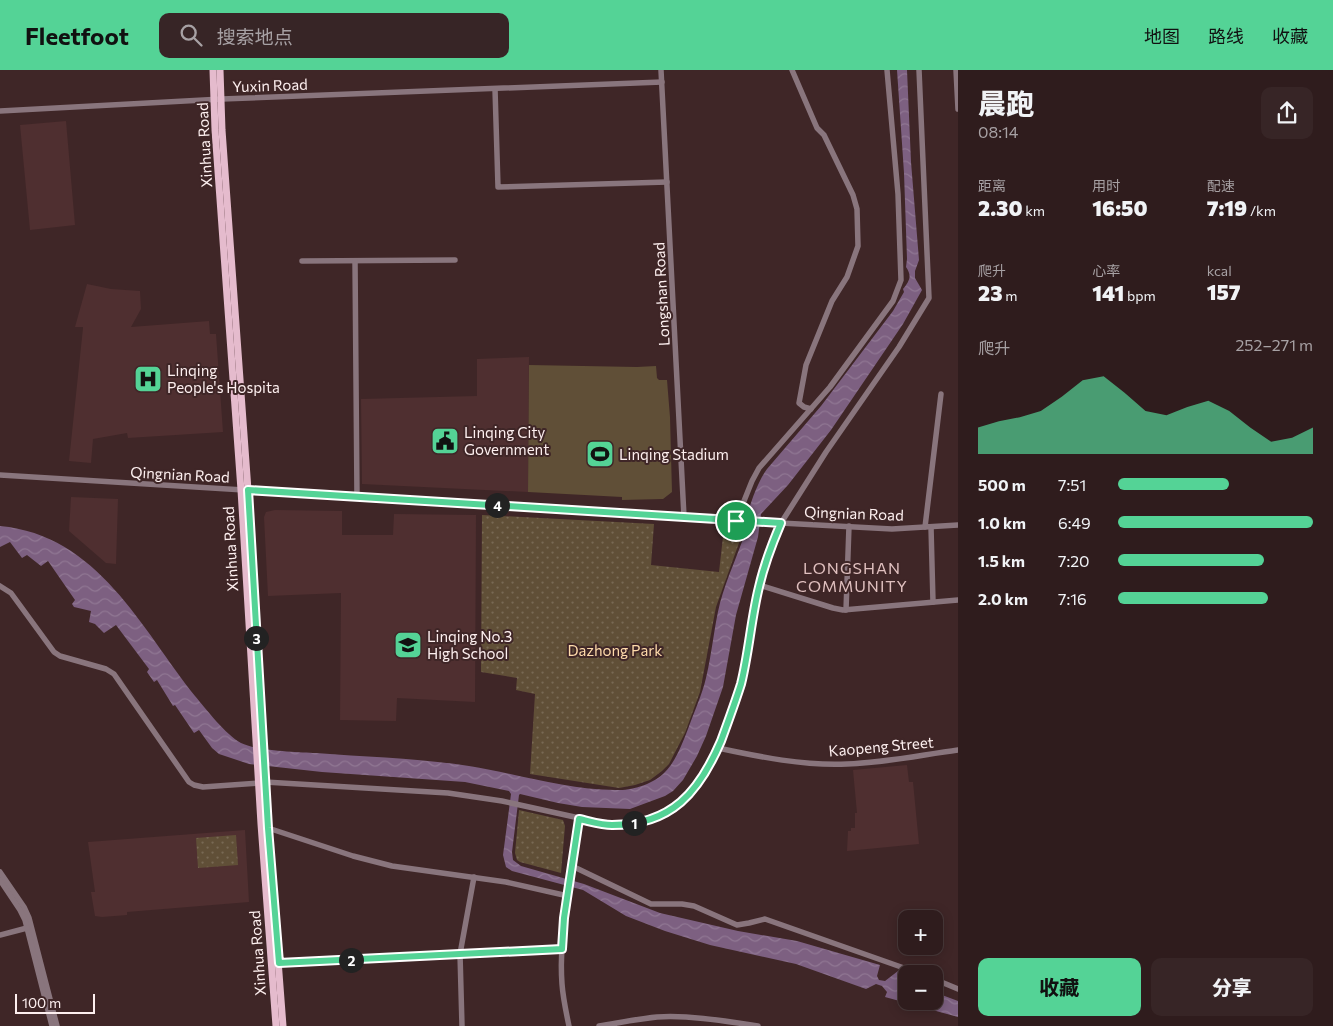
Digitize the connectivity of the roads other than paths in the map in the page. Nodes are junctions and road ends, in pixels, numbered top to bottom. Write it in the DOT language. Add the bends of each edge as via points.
graph roads {
  1 [pos="213,70"];
  2 [pos="220,70"];
  3 [pos="661,70"];
  4 [pos="792,70"];
  5 [pos="887,70"];
  6 [pos="919,70"];
  7 [pos="956,70"];
  8 [pos="662,82"];
  9 [pos="495,89"];
  10 [pos="218,99"];
  11 [pos="958,109"];
  12 [pos="0,111"];
  13 [pos="667,182"];
  14 [pos="455,260"];
  15 [pos="302,261"];
  16 [pos="355,261"];
  17 [pos="941,394"];
  18 [pos="811,409"];
  19 [pos="0,476"];
  20 [pos="244,490"];
  21 [pos="357,497"];
  22 [pos="684,517"];
  23 [pos="736,521"];
  24 [pos="781,523"];
  25 [pos="958,525"];
  26 [pos="849,526"];
  27 [pos="928,527"];
  28 [pos="759,584"];
  29 [pos="0,586"];
  30 [pos="958,600"];
  31 [pos="933,602"];
  32 [pos="846,610"];
  33 [pos="718,748"];
  34 [pos="958,750"];
  35 [pos="261,778"];
  36 [pos="579,819"];
  37 [pos="268,828"];
  38 [pos="572,866"];
  39 [pos="0,872"];
  40 [pos="474,877"];
  41 [pos="0,880"];
  42 [pos="568,896"];
  43 [pos="27,928"];
  44 [pos="0,935"];
  45 [pos="562,949"];
  46 [pos="460,954"];
  47 [pos="279,963"];
  48 [pos="898,966"];
  49 [pos="943,983"];
  50 [pos="958,989"];
  51 [pos="52,1026"];
  52 [pos="57,1026"];
  53 [pos="276,1026"];
  54 [pos="283,1026"];
  55 [pos="462,1026"];
  56 [pos="569,1026"];
  57 [pos="599,1026"];
  58 [pos="758,1026"];
  1 -- 10 [label="main road, Xinhua Road"];
  2 -- 10 [label="main road, Xinhua Road"];
  3 -- 8 [label="street, Longshan Road"];
  4 -- 18 [label="street" via="857,209 856,253 847,277 832,301 806,366 799,402"];
  5 -- 18 [label="street" via="898,194 901,280 893,301"];
  6 -- 24 [label="street" via="929,298"];
  7 -- 11 [label="street"];
  8 -- 9 [label="street, Yuxin Road"];
  8 -- 13 [label="street, Longshan Road"];
  9 -- 10 [label="street, Yuxin Road"];
  9 -- 13 [label="street" via="498,187"];
  10 -- 12 [label="street, Yuxin Road"];
  10 -- 20 [label="main road, Xinhua Road" via="215,130"];
  13 -- 22 [label="street, Longshan Road"];
  14 -- 16 [label="street"];
  15 -- 16 [label="street"];
  16 -- 21 [label="street"];
  17 -- 27 [label="street"];
  18 -- 23 [label="street" via="759,468"];
  19 -- 20 [label="street, Qingnian Road"];
  20 -- 21 [label="street, Qingnian Road"];
  20 -- 35 [label="main road, Xinhua Road"];
  21 -- 22 [label="street, Qingnian Road"];
  22 -- 23 [label="street, Qingnian Road"];
  23 -- 24 [label="street, Qingnian Road"];
  24 -- 26 [label="street, Qingnian Road"];
  24 -- 28 [label="street"];
  25 -- 27 [label="street, Qingnian Road"];
  26 -- 27 [label="street, Qingnian Road"];
  26 -- 32 [label="street"];
  27 -- 31 [label="street"];
  28 -- 32 [label="street"];
  28 -- 33 [label="street" via="741,682"];
  29 -- 35 [label="street" via="11,593 54,652 106,668 114,674 189,782 203,787"];
  30 -- 31 [label="street"];
  31 -- 32 [label="street"];
  33 -- 34 [label="street, Kaopeng Street" via="760,757 823,764 848,764"];
  33 -- 36 [label="street" via="696,787 680,804 669,810 629,824 611,825"];
  35 -- 36 [label="street" via="448,793 502,801"];
  35 -- 37 [label="main road, Xinhua Road"];
  35 -- 53 [label="main road, Xinhua Road"];
  36 -- 38 [label="street"];
  37 -- 40 [label="street" via="392,866"];
  37 -- 47 [label="main road, Xinhua Road"];
  38 -- 42 [label="street"];
  38 -- 48 [label="street" via="650,904 694,906 737,925 765,919"];
  39 -- 52 [label="street" via="29,918"];
  40 -- 42 [label="street"];
  40 -- 46 [label="street"];
  41 -- 43 [label="street" via="20,910"];
  42 -- 45 [label="street"];
  43 -- 44 [label="street"];
  43 -- 51 [label="street"];
  45 -- 46 [label="street"];
  45 -- 56 [label="street" via="562,985"];
  46 -- 47 [label="street"];
  46 -- 55 [label="street"];
  47 -- 54 [label="main road, Xinhua Road"];
  49 -- 50 [label="street"];
  57 -- 58 [label="street" via="678,1016"];
}
